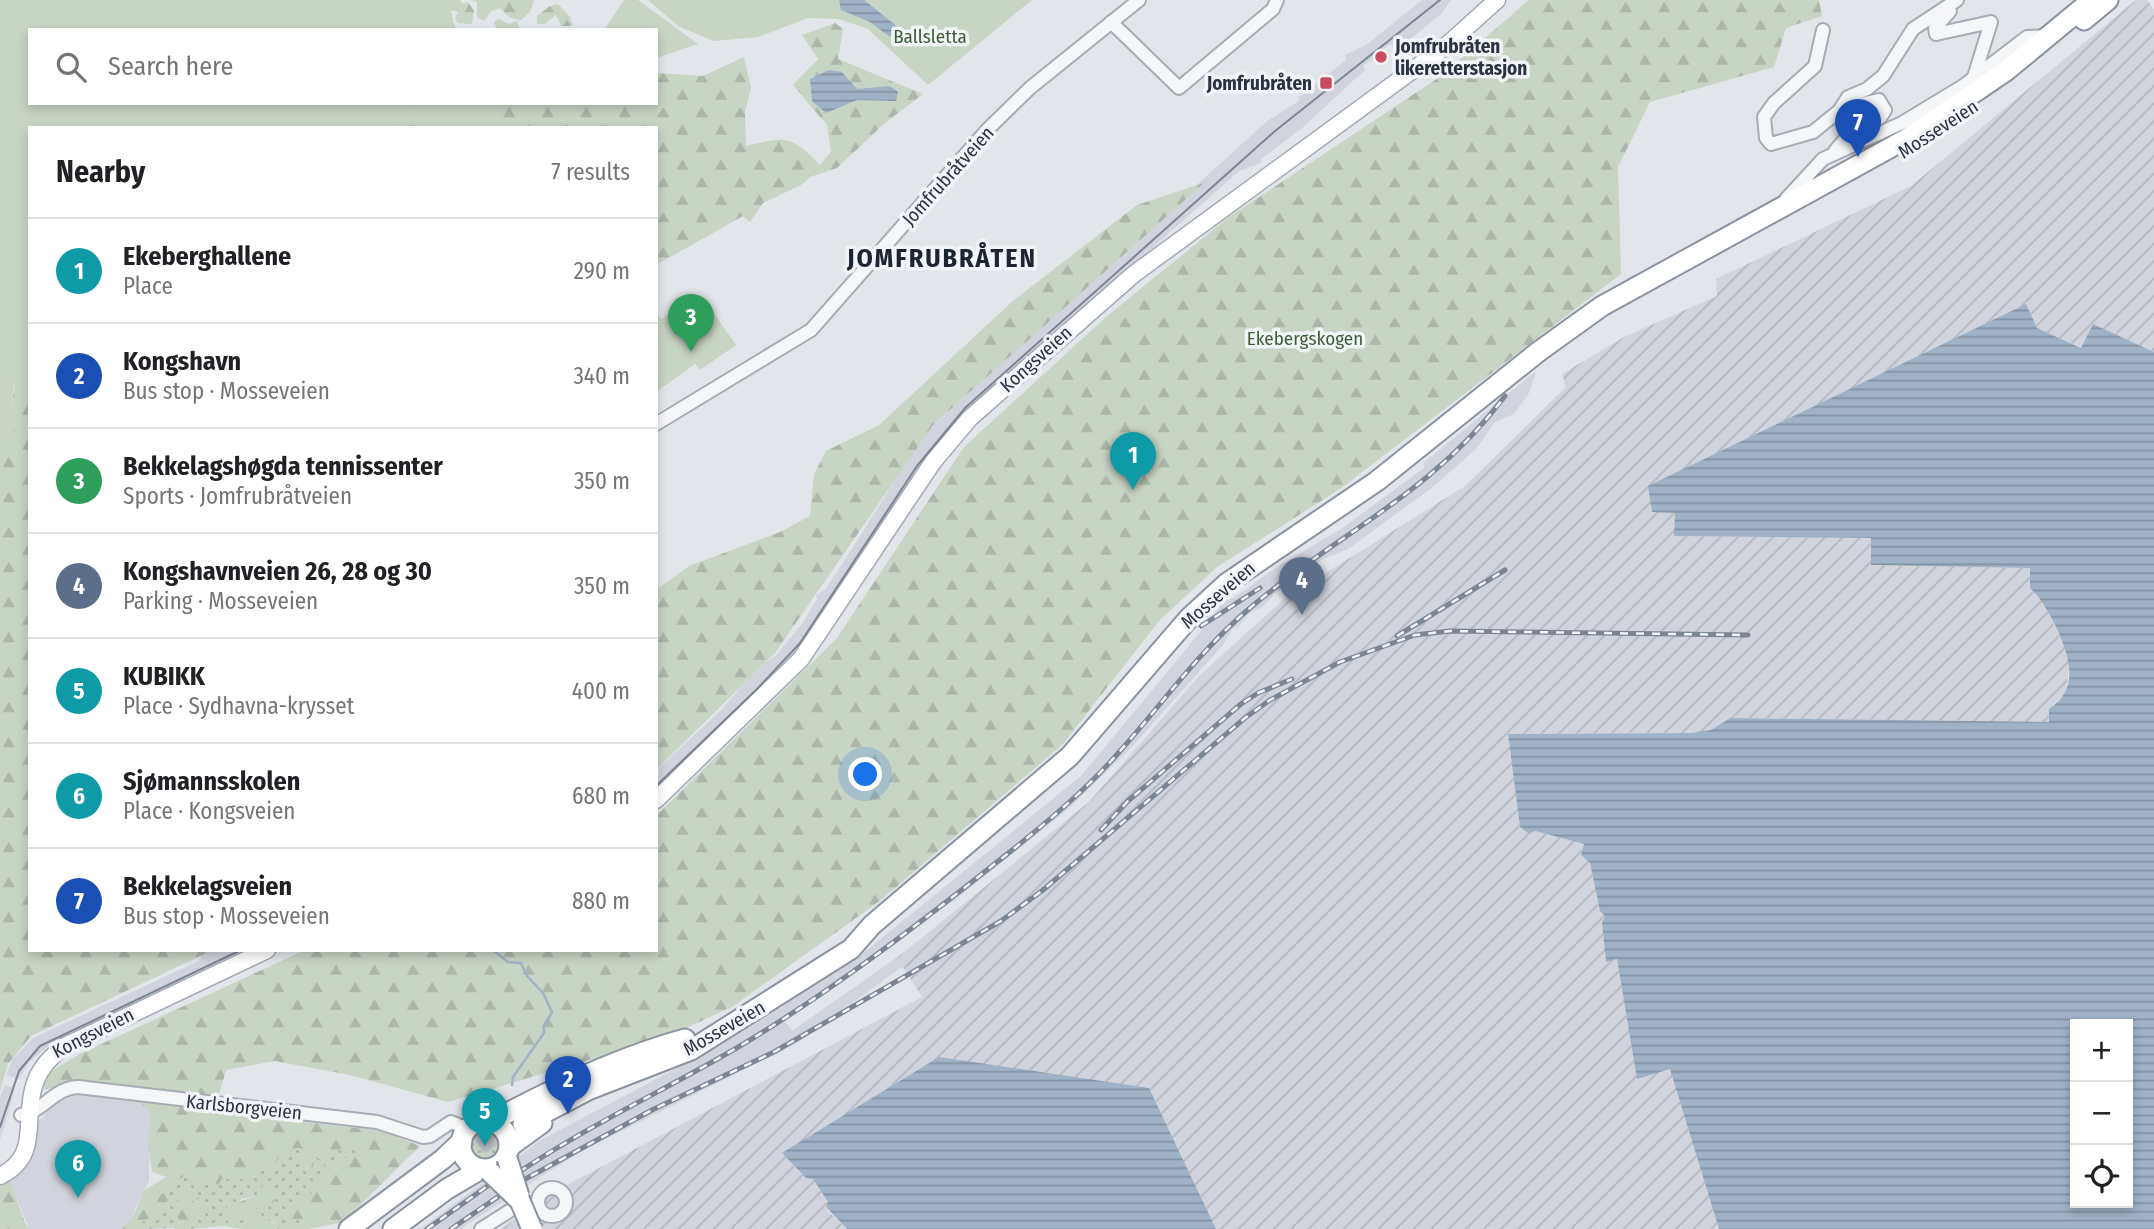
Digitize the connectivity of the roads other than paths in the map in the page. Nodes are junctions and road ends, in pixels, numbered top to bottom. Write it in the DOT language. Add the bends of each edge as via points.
graph roads {
  1 [pos="1139,0"];
  2 [pos="1277,0"];
  3 [pos="1497,0"];
  4 [pos="1957,0"];
  5 [pos="1964,0"];
  6 [pos="2092,0"];
  7 [pos="2108,0"];
  8 [pos="1111,22"];
  9 [pos="1823,30"];
  10 [pos="2048,36"];
  11 [pos="1973,78"];
  12 [pos="1842,108"];
  13 [pos="1832,154"];
  14 [pos="1773,212"];
  15 [pos="1712,246"];
  16 [pos="658,423"];
  17 [pos="658,798"];
  18 [pos="263,952"];
  19 [pos="688,1044"];
  20 [pos="20,1115"];
  21 [pos="521,1121"];
  22 [pos="491,1122"];
  23 [pos="465,1135"];
  24 [pos="508,1154"];
  25 [pos="486,1170"];
  26 [pos="0,1176"];
  27 [pos="526,1205"];
  28 [pos="349,1229"];
  29 [pos="365,1229"];
  30 [pos="377,1229"];
  31 [pos="393,1229"];
  32 [pos="481,1229"];
  33 [pos="532,1229"];
  1 -- 8 [label="street, Jomfrubråtveien"];
  2 -- 8 [label="street" via="1273,9 1179,89"];
  3 -- 17 [label="main road, Kongsveien" via="1441,49 1134,274 970,418 933,463 801,659"];
  4 -- 12 [label="street" via="1913,29 1883,76 1848,97"];
  5 -- 11 [label="street" via="1935,31 1940,35 1991,22"];
  6 -- 10 [label="highway, Mosseveien"];
  7 -- 15 [label="highway, Mosseveien" via="2011,79 1912,147 1787,218"];
  8 -- 16 [label="street, Jomfrubråtveien" via="987,130 811,330"];
  9 -- 12 [label="street" via="1815,66 1765,114 1766,138 1771,144 1806,136"];
  10 -- 11 [label="street, Mosseveien" via="2027,37"];
  10 -- 14 [label="highway, Mosseveien" via="1932,123"];
  11 -- 13 [label="street, Mosseveien" via="1902,123"];
  12 -- 13 [label="street" via="1878,100 1885,110 1880,118 1852,131"];
  13 -- 14 [label="street, Mosseveien"];
  14 -- 15 [label="highway, Mosseveien"];
  15 -- 19 [label="highway, Mosseveien" via="1575,324 1377,481 1227,583 1181,627 1070,757 872,925"];
  18 -- 20 [label="main road, Kongsveien" via="43,1059 22,1086"];
  19 -- 21 [label="highway, Mosseveien" via="558,1096"];
  19 -- 22 [label="highway" via="657,1047 545,1091"];
  19 -- 24 [label="highway" via="661,1068 550,1119"];
  20 -- 23 [label="street, Karlsborgveien" via="39,1110 63,1089 78,1087 377,1122 423,1137 451,1122"];
  20 -- 26 [label="main road, Kongsveien" via="22,1152 13,1167"];
  22 -- 23 [label="highway" via="476,1123"];
  22 -- 24 [label="highway" via="505,1131"];
  23 -- 25 [label="highway" via="466,1158"];
  23 -- 28 [label="highway" via="443,1159"];
  24 -- 25 [label="highway" via="499,1165"];
  24 -- 27 [label="highway, bridge"];
  25 -- 27 [label="highway, bridge"];
  25 -- 31 [label="highway" via="447,1189"];
  27 -- 32 [label="street"];
  27 -- 33 [label="highway, bridge"];
  29 -- 30 [label="highway" via="457,1164"];
}
